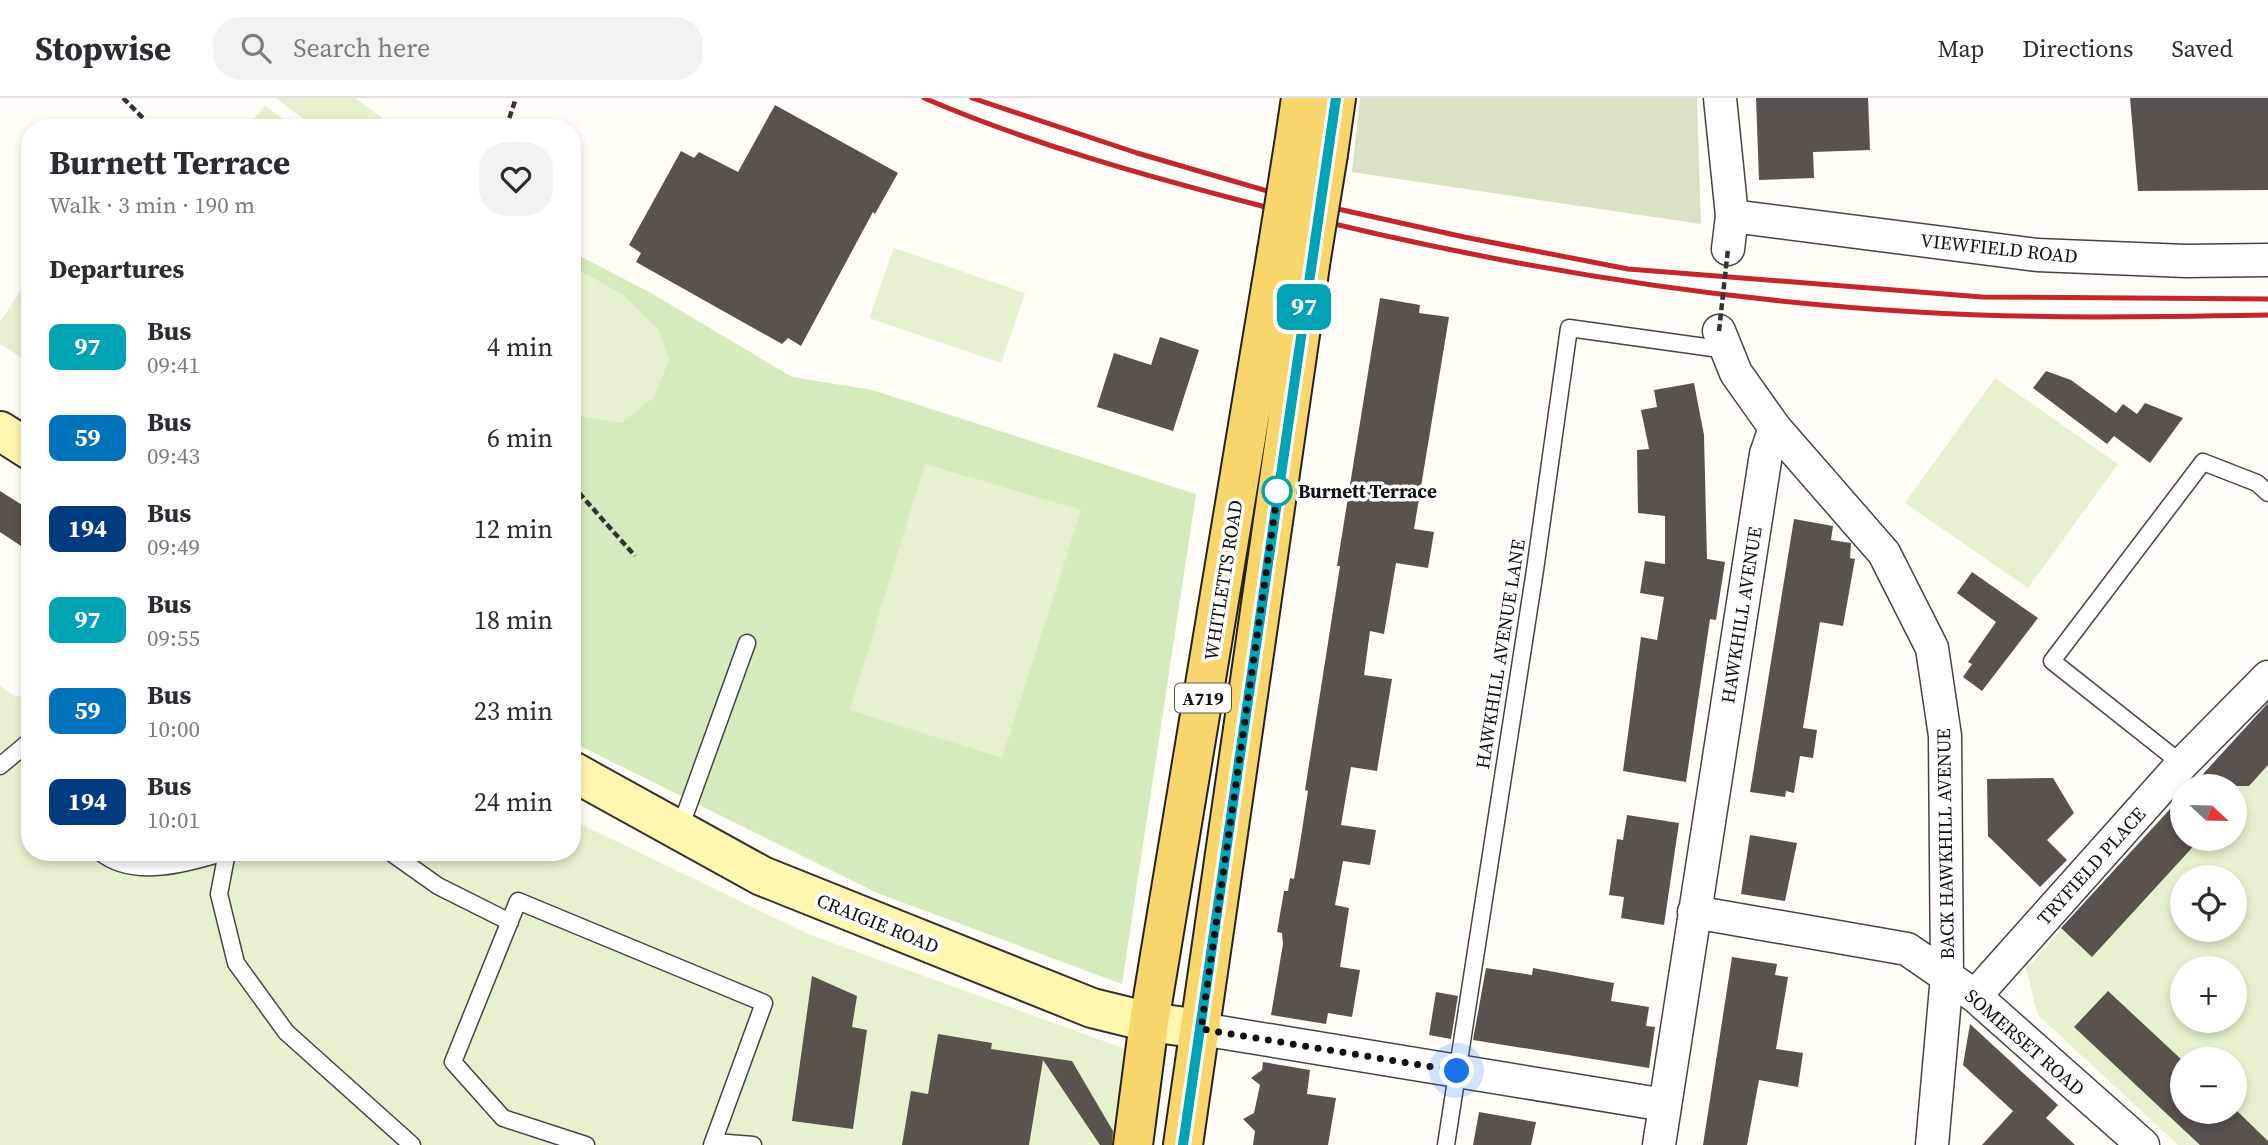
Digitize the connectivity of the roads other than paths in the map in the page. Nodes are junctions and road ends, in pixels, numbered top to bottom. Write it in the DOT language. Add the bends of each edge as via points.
graph roads {
  1 [pos="1301,98"];
  2 [pos="1336,98"];
  3 [pos="1720,98"];
  4 [pos="1311,149"];
  5 [pos="1732,216"];
  6 [pos="1728,249"];
  7 [pos="2268,260"];
  8 [pos="1723,341"];
  9 [pos="1775,428"];
  10 [pos="0,431"];
  11 [pos="21,444"];
  12 [pos="1260,477"];
  13 [pos="2268,493"];
  14 [pos="747,643"];
  15 [pos="2268,677"];
  16 [pos="21,748"];
  17 [pos="2182,764"];
  18 [pos="0,766"];
  19 [pos="581,776"];
  20 [pos="679,831"];
  21 [pos="123,861"];
  22 [pos="195,861"];
  23 [pos="224,861"];
  24 [pos="403,861"];
  25 [pos="1694,912"];
  26 [pos="510,922"];
  27 [pos="1947,976"];
  28 [pos="1975,996"];
  29 [pos="1149,1023"];
  30 [pos="1201,1029"];
  31 [pos="1457,1071"];
  32 [pos="1665,1105"];
  33 [pos="714,1143"];
  34 [pos="412,1145"];
  35 [pos="586,1145"];
  36 [pos="753,1145"];
  37 [pos="1133,1145"];
  38 [pos="1183,1145"];
  39 [pos="1446,1145"];
  40 [pos="1659,1145"];
  41 [pos="1932,1145"];
  42 [pos="2143,1145"];
  1 -- 4 [label="main road, WHITLETTS ROAD / A719"];
  2 -- 4 [label="main road, WHITLETTS ROAD / A719"];
  3 -- 5 [label="street"];
  4 -- 12 [label="main road, WHITLETTS ROAD / A719, bridge"];
  5 -- 6 [label="street"];
  5 -- 7 [label="street, VIEWFIELD ROAD" via="2037,255"];
  8 -- 9 [label="street" via="1736,373"];
  8 -- 31 [label="lane, HAWKHILL AVENUE LANE" via="1569,328"];
  9 -- 25 [label="street, HAWKHILL AVENUE" via="1766,454"];
  9 -- 27 [label="street, BACK HAWKHILL AVENUE" via="1884,553 1932,648 1945,736"];
  10 -- 11 [label="main road"];
  12 -- 29 [label="main road, WHITLETTS ROAD / A719"];
  12 -- 30 [label="main road, WHITLETTS ROAD / A719"];
  13 -- 17 [label="lane" via="2258,483 2203,461 2052,661"];
  14 -- 20 [label="lane"];
  15 -- 17 [label="street, TRYFIELD PLACE"];
  16 -- 18 [label="lane"];
  17 -- 28 [label="street, TRYFIELD PLACE"];
  19 -- 20 [label="main road, CRAIGIE ROAD"];
  20 -- 29 [label="main road, CRAIGIE ROAD" via="762,876 1092,1008"];
  21 -- 22 [label="lane" via="178,866"];
  23 -- 34 [label="lane" via="219,894 236,963 286,1032"];
  24 -- 26 [label="lane" via="438,886"];
  25 -- 27 [label="street, SOMERSET ROAD" via="1907,949"];
  25 -- 32 [label="street, HAWKHILL AVENUE"];
  26 -- 33 [label="lane" via="518,901 764,1003"];
  26 -- 35 [label="lane" via="453,1062 503,1118"];
  27 -- 28 [label="street, SOMERSET ROAD"];
  27 -- 41 [label="street, BACK HAWKHILL AVENUE"];
  28 -- 42 [label="street, SOMERSET ROAD"];
  29 -- 30 [label="main road, CRAIGIE ROAD"];
  29 -- 37 [label="main road, WHITLETTS ROAD / A719"];
  30 -- 31 [label="street"];
  30 -- 38 [label="main road, WHITLETTS ROAD / A719"];
  31 -- 32 [label="street"];
  31 -- 39 [label="lane, HAWKHILL AVENUE LANE"];
  32 -- 40 [label="street, HAWKHILL AVENUE"];
  33 -- 36 [label="lane"];
}
